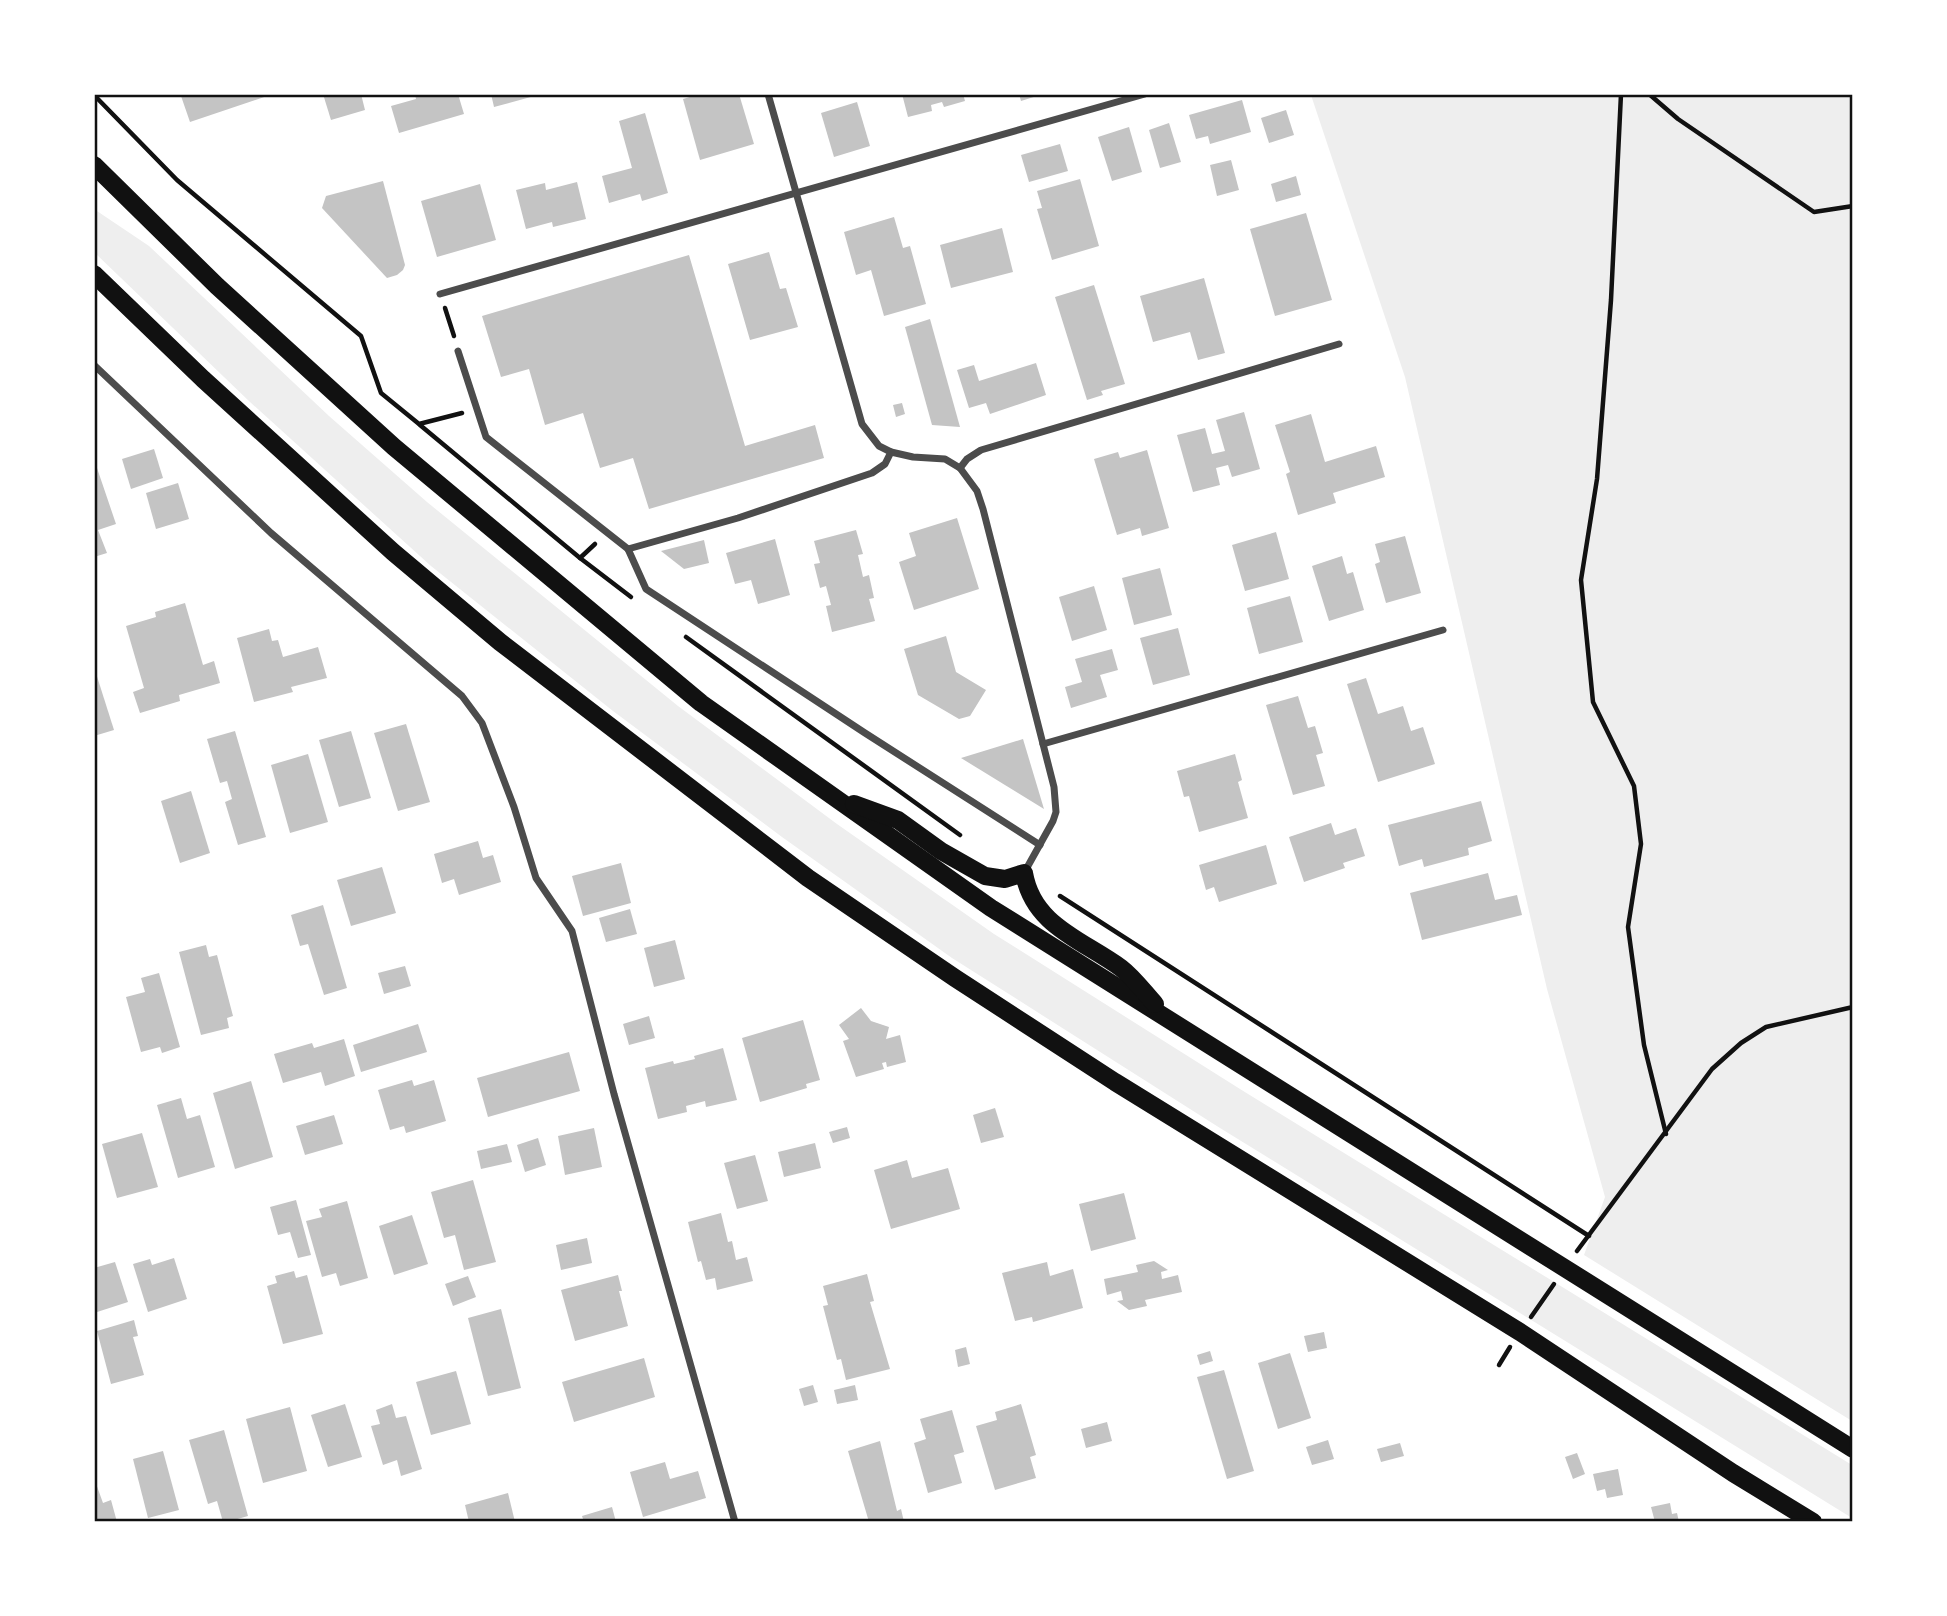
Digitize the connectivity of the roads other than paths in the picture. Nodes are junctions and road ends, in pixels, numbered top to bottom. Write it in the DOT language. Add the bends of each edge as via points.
graph roads {
  1 [pos="768,94"];
  2 [pos="1145,94"];
  3 [pos="94,165"];
  4 [pos="795,194"];
  5 [pos="94,274"];
  6 [pos="440,294"];
  7 [pos="1339,344"];
  8 [pos="458,351"];
  9 [pos="94,365"];
  10 [pos="891,452"];
  11 [pos="960,468"];
  12 [pos="628,549"];
  13 [pos="1443,630"];
  14 [pos="1042,744"];
  15 [pos="834,797"];
  16 [pos="1040,845"];
  17 [pos="1024,873"];
  18 [pos="1171,1021"];
  19 [pos="1853,1449"];
  20 [pos="735,1521"];
  21 [pos="1813,1521"];
  1 -- 4 [label="street"];
  2 -- 4 [label="street"];
  3 -- 15 [label="highway" via="217,286 394,447 701,703"];
  4 -- 6 [label="street"];
  4 -- 10 [label="street" via="862,424 879,446"];
  5 -- 21 [label="highway" via="403,560 500,642 808,878 1104,1075 1520,1332"];
  7 -- 11 [label="street" via="981,450"];
  8 -- 12 [label="street" via="486,437"];
  9 -- 20 [label="street" via="271,533 462,696 482,723 536,878 572,931"];
  10 -- 11 [label="street" via="945,459"];
  10 -- 12 [label="street" via="872,474"];
  11 -- 14 [label="street" via="984,509"];
  12 -- 16 [label="street" via="646,589"];
  13 -- 14 [label="street"];
  14 -- 16 [label="street" via="1056,812"];
  15 -- 17 [label="highway" via="898,820 985,876 1005,879"];
  15 -- 18 [label="highway" via="991,908"];
  16 -- 17 [label="street"];
  17 -- 18 [label="highway" via="1035,907 1124,970"];
  18 -- 19 [label="highway"];
}
